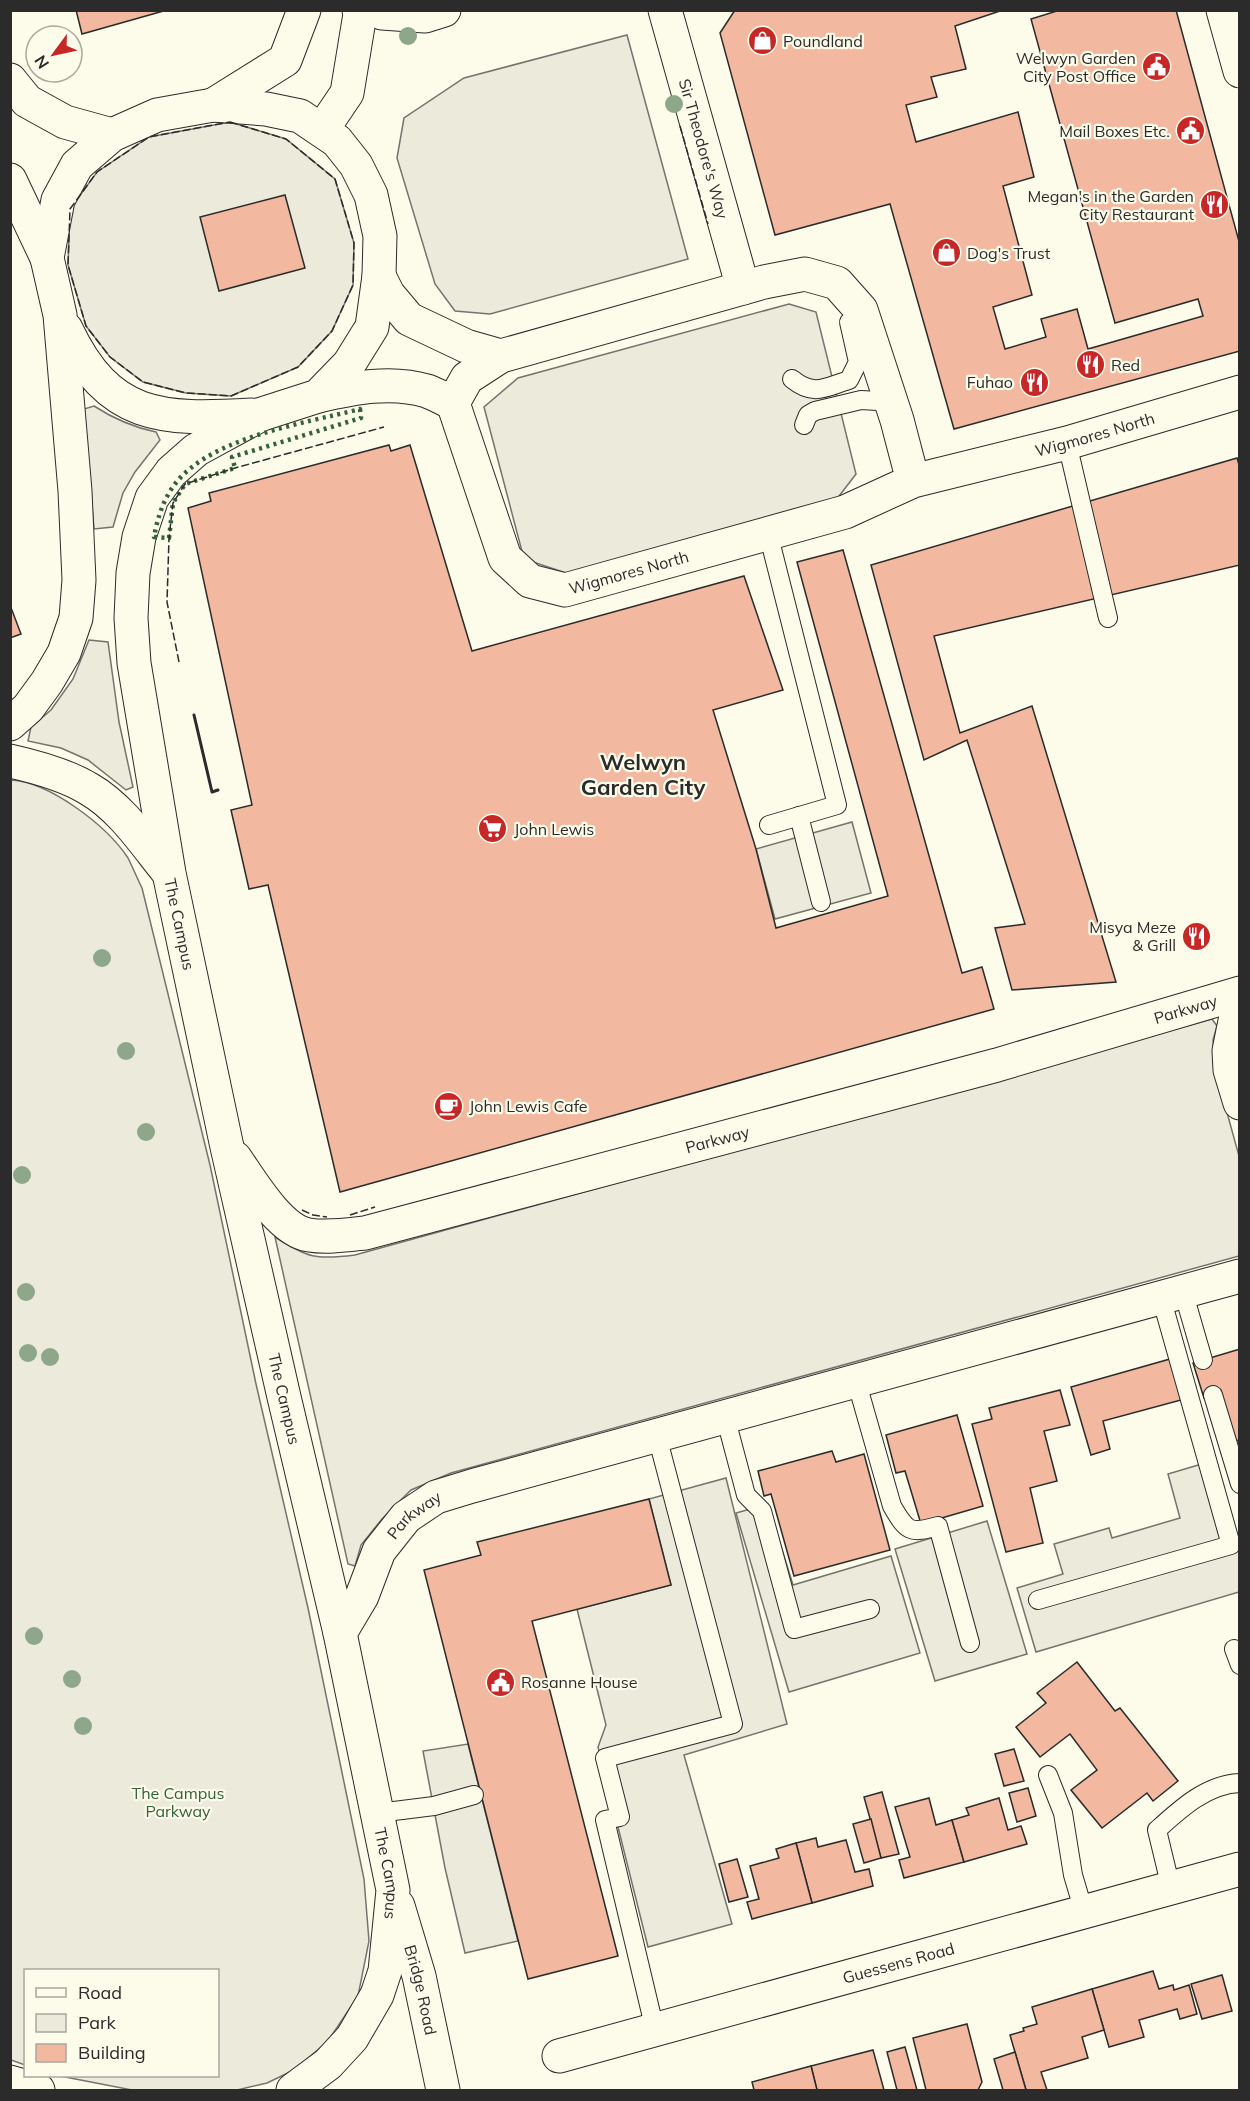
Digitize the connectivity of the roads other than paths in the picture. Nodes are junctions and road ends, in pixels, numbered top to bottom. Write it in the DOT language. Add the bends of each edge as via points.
graph roads {
  1 [pos="304,10"];
  2 [pos="444,10"];
  3 [pos="665,10"];
  4 [pos="1223,10"];
  5 [pos="370,12"];
  6 [pos="1239,71"];
  7 [pos="10,80"];
  8 [pos="213,105"];
  9 [pos="322,130"];
  10 [pos="112,135"];
  11 [pos="10,180"];
  12 [pos="47,258"];
  13 [pos="379,276"];
  14 [pos="837,283"];
  15 [pos="743,288"];
  16 [pos="60,315"];
  17 [pos="501,356"];
  18 [pos="792,379"];
  19 [pos="1239,392"];
  20 [pos="318,396"];
  21 [pos="453,403"];
  22 [pos="894,409"];
  23 [pos="262,414"];
  24 [pos="804,425"];
  25 [pos="1067,443"];
  26 [pos="914,481"];
  27 [pos="768,533"];
  28 [pos="1108,618"];
  29 [pos="10,724"];
  30 [pos="10,761"];
  31 [pos="799,816"];
  32 [pos="769,825"];
  33 [pos="169,873"];
  34 [pos="821,902"];
  35 [pos="1239,995"];
  36 [pos="1239,1103"];
  37 [pos="227,1147"];
  38 [pos="1239,1276"];
  39 [pos="1172,1294"];
  40 [pos="1203,1360"];
  41 [pos="856,1380"];
  42 [pos="1213,1395"];
  43 [pos="725,1416"];
  44 [pos="657,1436"];
  45 [pos="1239,1484"];
  46 [pos="1038,1600"];
  47 [pos="870,1609"];
  48 [pos="340,1633"];
  49 [pos="970,1642"];
  50 [pos="1048,1775"];
  51 [pos="1239,1783"];
  52 [pos="474,1795"];
  53 [pos="378,1813"];
  54 [pos="1239,1869"];
  55 [pos="1171,1888"];
  56 [pos="393,1890"];
  57 [pos="1084,1912"];
  58 [pos="655,2030"];
  59 [pos="559,2056"];
  60 [pos="10,2082"];
  61 [pos="38,2091"];
  62 [pos="293,2091"];
  63 [pos="443,2091"];
  1 -- 8 [label="street" via="285,60"];
  2 -- 5 [label="street" via="425,15"];
  3 -- 15 [label="street, Sir Theodore's Way"];
  4 -- 6 [label="street"];
  5 -- 9 [label="street" via="360,14 347,93"];
  7 -- 10 [label="street" via="27,101 65,122"];
  8 -- 9 [label="street" via="300,116"];
  8 -- 10 [label="street" via="157,115"];
  9 -- 13 [label="street" via="337,141 356,165 371,195 380,236"];
  10 -- 12 [label="street" via="77,165 58,200"];
  11 -- 12 [label="street"];
  12 -- 16 [label="street"];
  13 -- 17 [label="street" via="409,319 466,346"];
  13 -- 20 [label="street" via="372,327 349,364"];
  14 -- 15 [label="street" via="805,274"];
  14 -- 18 [label="lane" via="858,362 849,380 814,390"];
  14 -- 22 [label="street" via="861,310"];
  15 -- 17 [label="street"];
  16 -- 23 [label="street" via="78,354 93,375 120,400 156,414 205,418"];
  16 -- 29 [label="street" via="75,491 76,618 64,653 47,682"];
  17 -- 21 [label="street" via="467,378"];
  19 -- 25 [label="street, Wigmores North"];
  20 -- 21 [label="street" via="355,387 393,386 426,391"];
  20 -- 23 [label="street"];
  21 -- 27 [label="street, Wigmores North" via="505,558 531,581 566,590"];
  22 -- 24 [label="lane" via="878,401 861,400 815,411"];
  22 -- 26 [label="street"];
  23 -- 33 [label="street" via="196,450 171,472 152,498 139,537 131,618 134,663"];
  25 -- 26 [label="street, Wigmores North"];
  25 -- 28 [label="lane"];
  26 -- 27 [label="street, Wigmores North" via="845,512"];
  27 -- 31 [label="lane" via="837,805"];
  30 -- 33 [label="street, The Campus" via="90,789 122,816"];
  31 -- 32 [label="lane"];
  31 -- 34 [label="lane"];
  33 -- 37 [label="street, The Campus"];
  35 -- 36 [label="street, Parkway" via="1229,1052"];
  35 -- 37 [label="street, Parkway" via="986,1068 365,1233 307,1235 293,1229 270,1207"];
  37 -- 48 [label="street, The Campus"];
  38 -- 39 [label="street, Parkway"];
  39 -- 40 [label="lane"];
  39 -- 41 [label="street, Parkway"];
  39 -- 46 [label="lane" via="1231,1545"];
  41 -- 43 [label="street, Parkway"];
  41 -- 49 [label="lane" via="892,1506 911,1530 918,1532 938,1526"];
  42 -- 45 [label="lane"];
  43 -- 44 [label="street, Parkway"];
  43 -- 47 [label="lane" via="746,1495 762,1510 794,1629"];
  44 -- 48 [label="street, Parkway" via="436,1497 406,1517 379,1551 362,1596"];
  44 -- 58 [label="lane" via="733,1724 605,1758 620,1816 605,1820"];
  48 -- 53 [label="street, The Campus"];
  50 -- 57 [label="lane" via="1063,1814 1073,1875"];
  51 -- 55 [label="lane" via="1213,1787 1156,1830"];
  52 -- 53 [label="lane" via="434,1806"];
  53 -- 56 [label="street, The Campus"];
  54 -- 55 [label="street, Guessens Road"];
  55 -- 57 [label="street, Guessens Road"];
  56 -- 62 [label="street, The Campus" via="385,1971 377,1995 352,2038 328,2064"];
  56 -- 63 [label="street, Bridge Road" via="419,1976"];
  57 -- 58 [label="street, Guessens Road"];
  58 -- 59 [label="street, Guessens Road"];
  60 -- 61 [label="street"];
}
